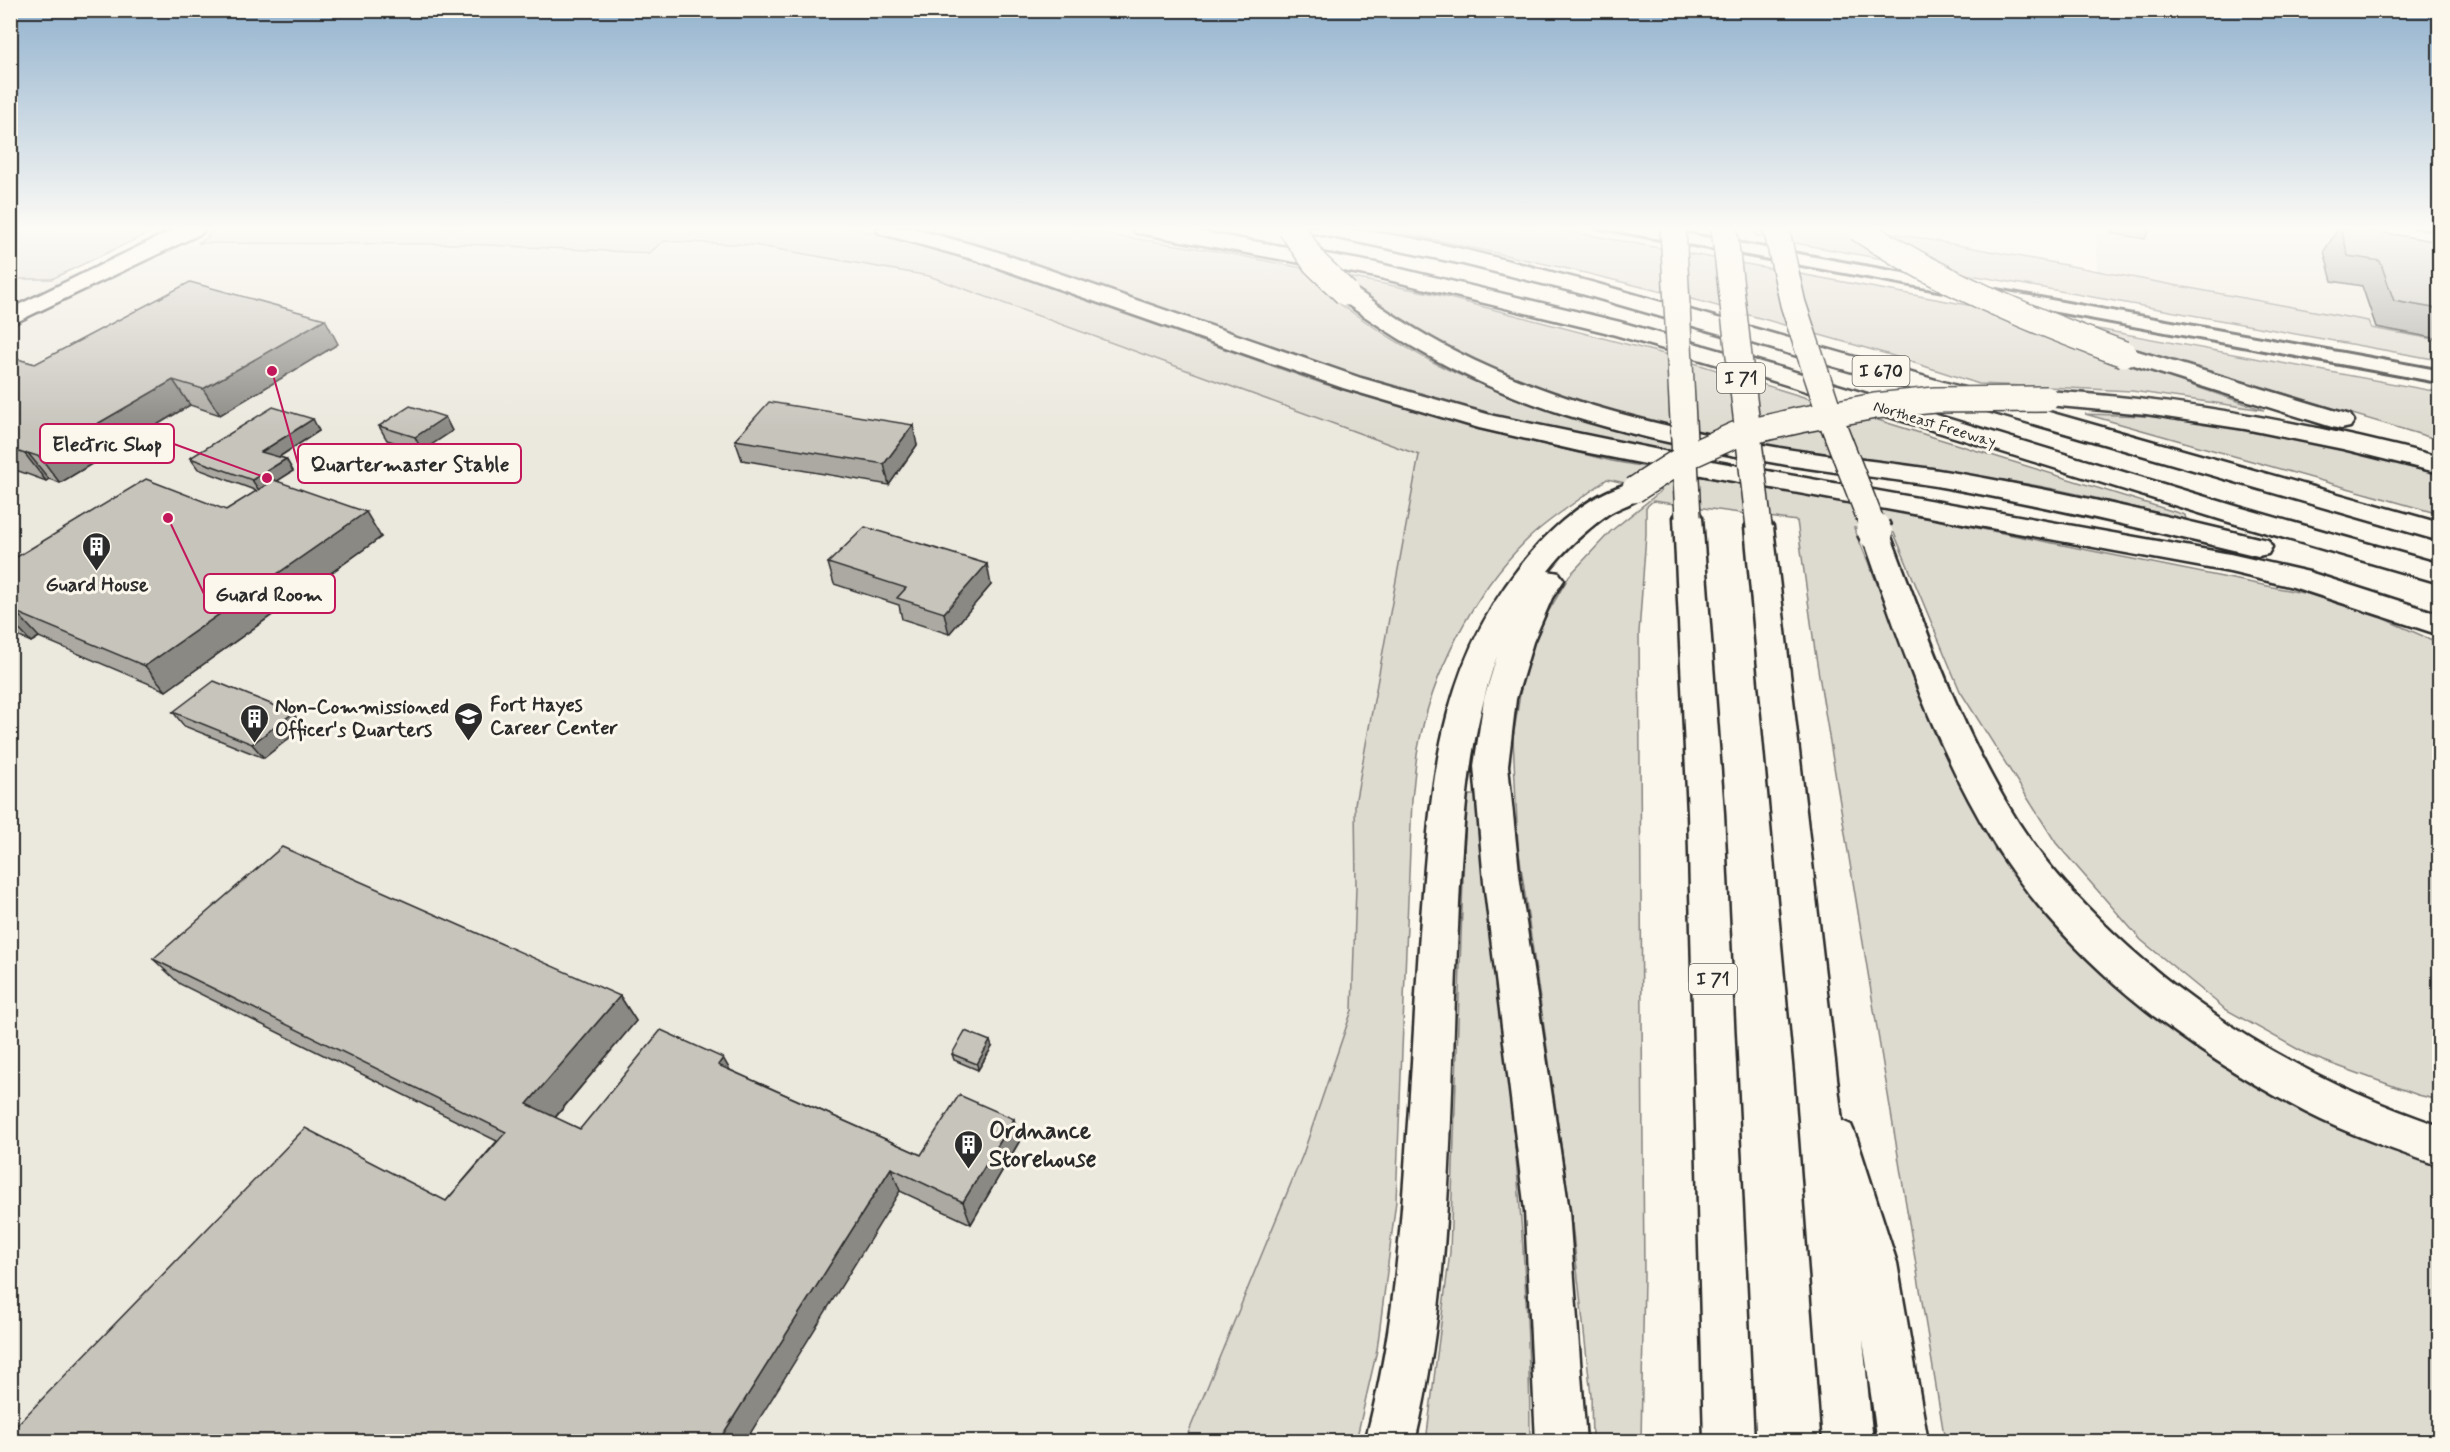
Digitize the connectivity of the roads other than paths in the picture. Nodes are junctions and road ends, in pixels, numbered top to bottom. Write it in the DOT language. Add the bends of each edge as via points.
graph roads {
  1 [pos="55,296"];
  2 [pos="1101,296"];
  3 [pos="1350,296"];
  4 [pos="1483,296"];
  5 [pos="1614,296"];
  6 [pos="1677,296"];
  7 [pos="1732,296"];
  8 [pos="1790,296"];
  9 [pos="1978,296"];
  10 [pos="10,318"];
  11 [pos="2439,452"];
  12 [pos="2439,465"];
  13 [pos="1634,490"];
  14 [pos="2439,532"];
  15 [pos="2439,574"];
  16 [pos="2439,595"];
  17 [pos="2439,625"];
  18 [pos="1817,1080"];
  19 [pos="2439,1146"];
  20 [pos="1390,1442"];
  21 [pos="1561,1442"];
  22 [pos="1730,1442"];
  23 [pos="1848,1442"];
  24 [pos="1903,1442"];
  1 -- 10 [label="main road"];
  2 -- 17 [label="main road" via="1352,383 1488,422 1717,470 2230,563 2299,579"];
  3 -- 16 [label="main road, bridge" via="1379,319 1473,370 1528,393 1636,426 1788,457 2053,499 2143,518"];
  4 -- 15 [label="main road, Northeast Freeway" via="1612,327"];
  5 -- 14 [label="main road, Northeast Freeway / I 670"];
  6 -- 22 [label="main road, I 71, bridge" via="1706,813"];
  7 -- 18 [label="main road, I 71, bridge"];
  8 -- 19 [label="main road, bridge" via="1834,427 1943,712 1977,781 2023,859 2090,936 2215,1039 2350,1112"];
  9 -- 11 [label="main road, bridge" via="2124,354"];
  12 -- 13 [label="main road, bridge" via="2220,417 2112,402 1935,400 1875,406 1735,435 1684,458"];
  13 -- 20 [label="main road" via="1598,508 1560,540 1526,578 1496,626 1460,726 1446,814 1422,1251 1401,1404"];
  13 -- 21 [label="main road" via="1563,560 1538,596 1517,642 1500,699 1491,766 1502,882 1547,1211"];
  18 -- 23 [label="main road, I 71"];
  18 -- 24 [label="main road" via="1874,1263"];
}
